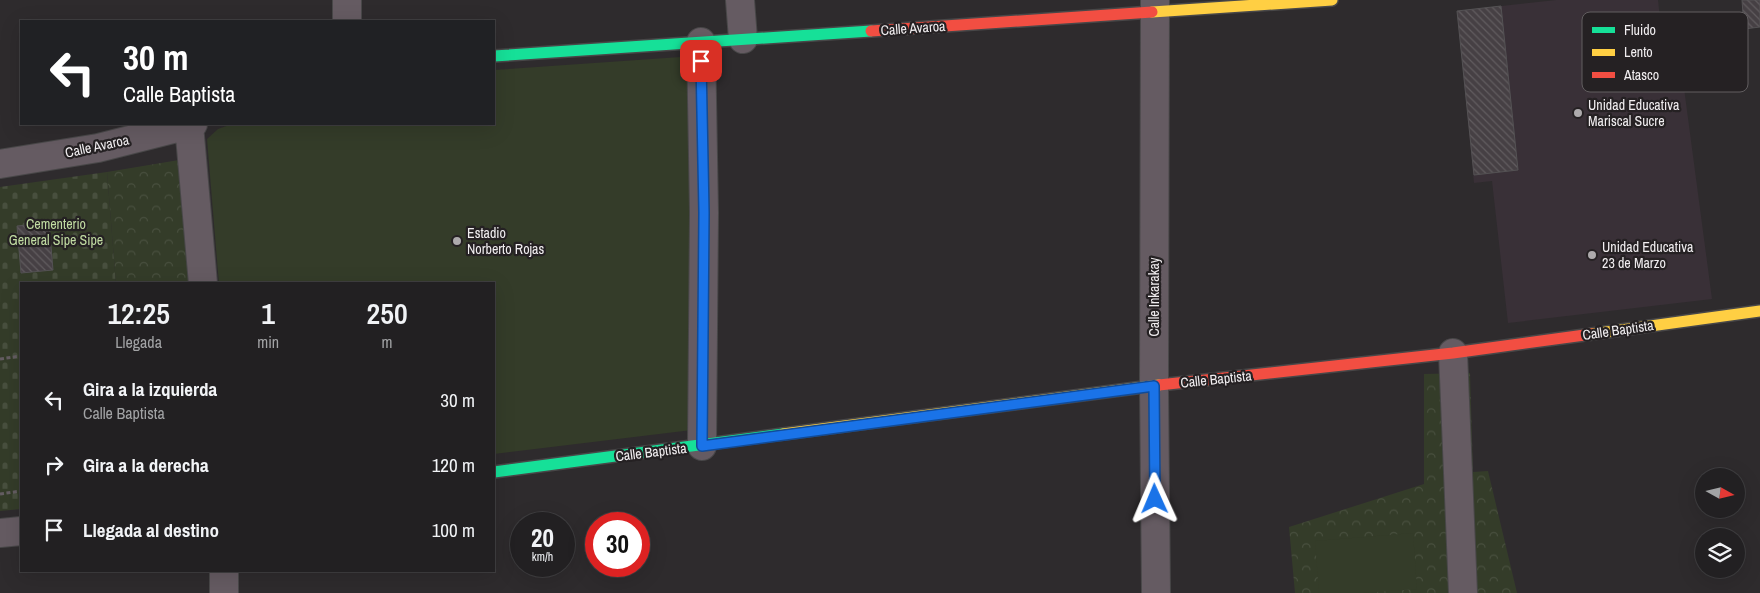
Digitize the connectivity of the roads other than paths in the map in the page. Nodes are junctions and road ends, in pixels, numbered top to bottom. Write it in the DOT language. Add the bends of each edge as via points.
graph roads {
  1 [pos="347,0"];
  2 [pos="740,0"];
  3 [pos="1332,0"];
  4 [pos="1155,6"];
  5 [pos="347,20"];
  6 [pos="743,39"];
  7 [pos="701,42"];
  8 [pos="495,56"];
  9 [pos="187,125"];
  10 [pos="191,125"];
  11 [pos="0,164"];
  12 [pos="203,282"];
  13 [pos="1760,311"];
  14 [pos="1453,353"];
  15 [pos="1154,386"];
  16 [pos="702,446"];
  17 [pos="495,472"];
  18 [pos="20,531"];
  19 [pos="0,534"];
  20 [pos="224,572"];
  21 [pos="224,593"];
  22 [pos="1156,593"];
  23 [pos="1463,593"];
  1 -- 5 [label="street"];
  2 -- 6 [label="street"];
  3 -- 4 [label="street, Calle Avaroa"];
  4 -- 6 [label="street, Calle Avaroa"];
  4 -- 15 [label="street, Calle Inkarakay"];
  6 -- 7 [label="street, Calle Avaroa"];
  7 -- 8 [label="street, Calle Avaroa"];
  7 -- 16 [label="street" via="704,213"];
  9 -- 11 [label="street, Calle Avaroa" via="98,148"];
  10 -- 12 [label="street"];
  13 -- 14 [label="street, Calle Baptista"];
  14 -- 15 [label="street, Calle Baptista"];
  14 -- 23 [label="street"];
  15 -- 16 [label="street, Calle Baptista"];
  15 -- 22 [label="street, Calle Inkarakay"];
  16 -- 17 [label="street, Calle Baptista"];
  18 -- 19 [label="street"];
  20 -- 21 [label="street"];
}
